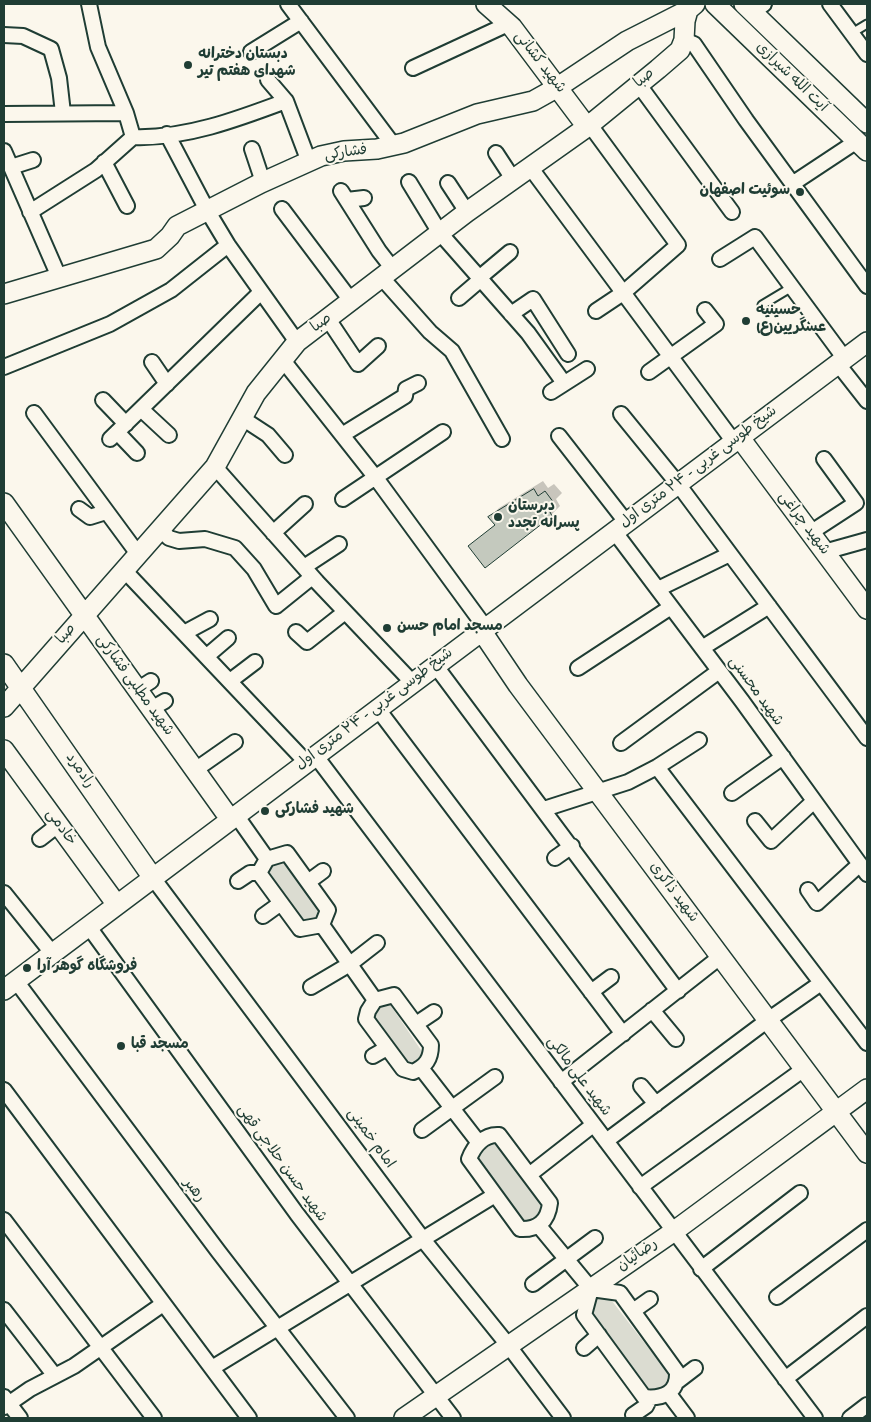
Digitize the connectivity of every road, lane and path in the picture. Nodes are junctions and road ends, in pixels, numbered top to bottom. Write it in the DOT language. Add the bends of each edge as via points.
graph roads {
  1 [pos="89,4"];
  2 [pos="288,4"];
  3 [pos="486,4"];
  4 [pos="715,4"];
  5 [pos="830,4"];
  6 [pos="754,6"];
  7 [pos="692,7"];
  8 [pos="301,21"];
  9 [pos="508,24"];
  10 [pos="867,24"];
  11 [pos="852,33"];
  12 [pos="4,35"];
  13 [pos="684,40"];
  14 [pos="251,52"];
  15 [pos="867,54"];
  16 [pos="413,68"];
  17 [pos="268,80"];
  18 [pos="639,85"];
  19 [pos="558,87"];
  20 [pos="286,101"];
  21 [pos="64,113"];
  22 [pos="126,113"];
  23 [pos="4,114"];
  24 [pos="867,123"];
  25 [pos="589,126"];
  26 [pos="167,134"];
  27 [pos="133,137"];
  28 [pos="394,146"];
  29 [pos="862,146"];
  30 [pos="252,149"];
  31 [pos="4,151"];
  32 [pos="496,153"];
  33 [pos="33,160"];
  34 [pos="104,162"];
  35 [pos="309,162"];
  36 [pos="11,167"];
  37 [pos="530,168"];
  38 [pos="513,179"];
  39 [pos="263,182"];
  40 [pos="409,182"];
  41 [pos="448,183"];
  42 [pos="792,184"];
  43 [pos="364,198"];
  44 [pos="127,206"];
  45 [pos="282,209"];
  46 [pos="207,210"];
  47 [pos="30,212"];
  48 [pos="467,212"];
  49 [pos="732,212"];
  50 [pos="440,233"];
  51 [pos="228,245"];
  52 [pos="510,252"];
  53 [pos="720,259"];
  54 [pos="388,274"];
  55 [pos="59,277"];
  56 [pos="480,278"];
  57 [pos="867,286"];
  58 [pos="792,287"];
  59 [pos="261,292"];
  60 [pos="623,293"];
  61 [pos="4,294"];
  62 [pos="459,298"];
  63 [pos="352,302"];
  64 [pos="762,305"];
  65 [pos="705,310"];
  66 [pos="596,311"];
  67 [pos="511,314"];
  68 [pos="328,320"];
  69 [pos="297,342"];
  70 [pos="867,342"];
  71 [pos="378,346"];
  72 [pos="568,354"];
  73 [pos="671,357"];
  74 [pos="282,359"];
  75 [pos="842,361"];
  76 [pos="152,362"];
  77 [pos="4,367"];
  78 [pos="587,370"];
  79 [pos="649,372"];
  80 [pos="418,383"];
  81 [pos="167,384"];
  82 [pos="564,384"];
  83 [pos="551,392"];
  84 [pos="103,400"];
  85 [pos="867,401"];
  86 [pos="141,409"];
  87 [pos="34,413"];
  88 [pos="621,414"];
  89 [pos="242,418"];
  90 [pos="118,432"];
  91 [pos="443,432"];
  92 [pos="169,435"];
  93 [pos="342,435"];
  94 [pos="559,436"];
  95 [pos="502,439"];
  96 [pos="737,440"];
  97 [pos="137,453"];
  98 [pos="285,455"];
  99 [pos="824,459"];
  100 [pos="215,468"];
  101 [pos="376,478"];
  102 [pos="678,484"];
  103 [pos="343,499"];
  104 [pos="305,504"];
  105 [pos="79,509"];
  106 [pos="6,512"];
  107 [pos="106,512"];
  108 [pos="620,527"];
  109 [pos="160,529"];
  110 [pos="273,533"];
  111 [pos="810,533"];
  112 [pos="867,540"];
  113 [pos="339,544"];
  114 [pos="824,552"];
  115 [pos="138,554"];
  116 [pos="730,554"];
  117 [pos="124,570"];
  118 [pos="308,572"];
  119 [pos="658,589"];
  120 [pos="865,602"];
  121 [pos="768,606"];
  122 [pos="671,607"];
  123 [pos="346,612"];
  124 [pos="84,616"];
  125 [pos="210,619"];
  126 [pos="483,629"];
  127 [pos="296,632"];
  128 [pos="184,633"];
  129 [pos="228,638"];
  130 [pos="702,648"];
  131 [pos="207,656"];
  132 [pos="255,662"];
  133 [pos="4,664"];
  134 [pos="435,664"];
  135 [pos="578,668"];
  136 [pos="719,670"];
  137 [pos="230,681"];
  138 [pos="412,682"];
  139 [pos="21,688"];
  140 [pos="4,707"];
  141 [pos="377,708"];
  142 [pos="867,738"];
  143 [pos="699,740"];
  144 [pos="235,742"];
  145 [pos="622,743"];
  146 [pos="4,750"];
  147 [pos="782,757"];
  148 [pos="311,758"];
  149 [pos="657,767"];
  150 [pos="195,770"];
  151 [pos="598,792"];
  152 [pos="732,793"];
  153 [pos="814,801"];
  154 [pos="544,809"];
  155 [pos="233,817"];
  156 [pos="755,821"];
  157 [pos="58,824"];
  158 [pos="40,839"];
  159 [pos="572,846"];
  160 [pos="555,858"];
  161 [pos="267,859"];
  162 [pos="864,869"];
  163 [pos="323,871"];
  164 [pos="259,873"];
  165 [pos="153,878"];
  166 [pos="238,881"];
  167 [pos="308,882"];
  168 [pos="808,890"];
  169 [pos="4,892"];
  170 [pos="281,903"];
  171 [pos="117,905"];
  172 [pos="263,916"];
  173 [pos="322,925"];
  174 [pos="88,927"];
  175 [pos="377,943"];
  176 [pos="52,954"];
  177 [pos="720,957"];
  178 [pos="350,964"];
  179 [pos="611,977"];
  180 [pos="821,983"];
  181 [pos="10,986"];
  182 [pos="311,987"];
  183 [pos="678,991"];
  184 [pos="592,992"];
  185 [pos="375,1000"];
  186 [pos="652,1010"];
  187 [pos="434,1012"];
  188 [pos="768,1020"];
  189 [pos="416,1024"];
  190 [pos="623,1034"];
  191 [pos="676,1039"];
  192 [pos="867,1043"];
  193 [pos="387,1048"];
  194 [pos="373,1056"];
  195 [pos="421,1068"];
  196 [pos="804,1069"];
  197 [pos="495,1077"];
  198 [pos="561,1082"];
  199 [pos="641,1086"];
  200 [pos="867,1089"];
  201 [pos="4,1090"];
  202 [pos="656,1104"];
  203 [pos="453,1109"];
  204 [pos="837,1113"];
  205 [pos="593,1124"];
  206 [pos="422,1130"];
  207 [pos="606,1142"];
  208 [pos="479,1143"];
  209 [pos="867,1153"];
  210 [pos="529,1175"];
  211 [pos="640,1188"];
  212 [pos="800,1193"];
  213 [pos="495,1195"];
  214 [pos="4,1220"];
  215 [pos="539,1226"];
  216 [pos="867,1230"];
  217 [pos="673,1232"];
  218 [pos="595,1238"];
  219 [pos="423,1239"];
  220 [pos="565,1259"];
  221 [pos="701,1269"];
  222 [pos="349,1283"];
  223 [pos="533,1284"];
  224 [pos="591,1289"];
  225 [pos="777,1297"];
  226 [pos="650,1299"];
  227 [pos="163,1304"];
  228 [pos="4,1310"];
  229 [pos="633,1311"];
  230 [pos="867,1316"];
  231 [pos="276,1328"];
  232 [pos="599,1335"];
  233 [pos="508,1345"];
  234 [pos="98,1347"];
  235 [pos="584,1348"];
  236 [pos="212,1368"];
  237 [pos="695,1368"];
  238 [pos="55,1376"];
  239 [pos="785,1379"];
  240 [pos="678,1381"];
  241 [pos="669,1394"];
  242 [pos="435,1395"];
  243 [pos="650,1398"];
  244 [pos="6,1403"];
  245 [pos="867,1405"];
  246 [pos="633,1415"];
  247 [pos="20,1418"];
  248 [pos="154,1418"];
  249 [pos="249,1418"];
  250 [pos="348,1418"];
  251 [pos="404,1418"];
  252 [pos="452,1418"];
  253 [pos="563,1418"];
  254 [pos="687,1418"];
  255 [pos="815,1418"];
  256 [pos="850,1418"];
  1 -- 22 [label="street" via="98,47"];
  2 -- 8 [label="street"];
  3 -- 9 [label="street, شهید کشانی"];
  4 -- 29 [label="street, آیت الله شیرازی"];
  5 -- 11 [label="street"];
  6 -- 24 [label="street"];
  7 -- 13 [label="street" via="685,21"];
  7 -- 19 [label="street, فشارکی" via="627,42"];
  8 -- 14 [label="street"];
  8 -- 28 [label="street"];
  9 -- 16 [label="street"];
  9 -- 19 [label="street, شهید کشانی"];
  10 -- 11 [label="lane"];
  11 -- 15 [label="street"];
  12 -- 21 [label="street" via="23,36 51,49"];
  13 -- 18 [label="street, صبا" via="680,50"];
  13 -- 42 [label="street" via="694,44"];
  17 -- 20 [label="street"];
  18 -- 25 [label="street, صبا"];
  18 -- 49 [label="street"];
  19 -- 25 [label="street, شهید کشانی"];
  19 -- 28 [label="street, فشارکی" via="533,101 477,114"];
  20 -- 26 [label="street" via="224,124"];
  20 -- 35 [label="street"];
  21 -- 22 [label="street"];
  21 -- 23 [label="street"];
  22 -- 27 [label="street"];
  25 -- 37 [label="street, صبا"];
  25 -- 60 [label="street" via="678,245"];
  26 -- 27 [label="street" via="152,138"];
  26 -- 46 [label="street"];
  27 -- 34 [label="street"];
  28 -- 35 [label="street, فشارکی" via="344,151"];
  29 -- 42 [label="street"];
  30 -- 39 [label="street"];
  31 -- 36 [label="street"];
  32 -- 38 [label="street"];
  33 -- 36 [label="street"];
  34 -- 44 [label="street"];
  34 -- 47 [label="street"];
  35 -- 39 [label="street, فشارکی"];
  36 -- 47 [label="street"];
  37 -- 38 [label="street, صبا"];
  37 -- 60 [label="street"];
  38 -- 48 [label="street, صبا"];
  39 -- 46 [label="street, فشارکی"];
  40 -- 50 [label="street"];
  41 -- 48 [label="street"];
  42 -- 57 [label="street"];
  43 -- 54 [label="street" via="344,196 379,251"];
  45 -- 63 [label="street"];
  46 -- 51 [label="street"];
  46 -- 55 [label="street, فشارکی" via="177,226 156,249"];
  47 -- 55 [label="street"];
  48 -- 50 [label="street, صبا"];
  50 -- 54 [label="street, صبا"];
  50 -- 56 [label="street"];
  51 -- 59 [label="street"];
  51 -- 77 [label="street" via="171,290 110,324"];
  52 -- 56 [label="street"];
  53 -- 58 [label="street" via="756,237"];
  54 -- 63 [label="street, صبا"];
  54 -- 95 [label="street" via="430,332 452,351"];
  55 -- 61 [label="street, فشارکی"];
  56 -- 62 [label="street"];
  56 -- 67 [label="street"];
  58 -- 64 [label="lane"];
  58 -- 75 [label="street"];
  59 -- 69 [label="street"];
  59 -- 81 [label="street"];
  60 -- 66 [label="street"];
  60 -- 73 [label="street"];
  63 -- 68 [label="street, صبا"];
  65 -- 73 [label="street" via="716,324"];
  67 -- 72 [label="street" via="533,298"];
  67 -- 82 [label="street"];
  68 -- 69 [label="street, صبا"];
  68 -- 71 [label="street" via="358,364"];
  69 -- 74 [label="street, صبا"];
  70 -- 75 [label="street, شیخ طوسی غربی - ۲۴ متری اول"];
  73 -- 79 [label="street"];
  73 -- 96 [label="street"];
  74 -- 89 [label="street, صبا"];
  74 -- 93 [label="street"];
  75 -- 85 [label="street"];
  75 -- 96 [label="street, شیخ طوسی غربی - ۲۴ متری اول"];
  76 -- 81 [label="street"];
  78 -- 82 [label="street"];
  80 -- 93 [label="street" via="406,389 405,396"];
  81 -- 86 [label="street"];
  82 -- 83 [label="street"];
  84 -- 90 [label="street"];
  86 -- 90 [label="street"];
  86 -- 92 [label="street"];
  87 -- 107 [label="street"];
  88 -- 102 [label="street"];
  89 -- 98 [label="street" via="268,435"];
  89 -- 100 [label="street, صبا"];
  90 -- 97 [label="street"];
  91 -- 101 [label="street"];
  93 -- 101 [label="street"];
  94 -- 108 [label="street, شهید محسنی"];
  96 -- 102 [label="street, شیخ طوسی غربی - ۲۴ متری اول"];
  96 -- 111 [label="street, شهید چراغی"];
  99 -- 111 [label="street" via="856,503"];
  100 -- 109 [label="street, صبا"];
  100 -- 110 [label="street"];
  101 -- 103 [label="street"];
  101 -- 126 [label="street"];
  102 -- 108 [label="street, شیخ طوسی غربی - ۲۴ متری اول"];
  102 -- 116 [label="street"];
  104 -- 110 [label="street"];
  105 -- 107 [label="street" via="90,517"];
  106 -- 124 [label="street, شهید مطلبی فشارکی"];
  107 -- 115 [label="street"];
  108 -- 119 [label="street, شهید محسنی"];
  108 -- 126 [label="street, شیخ طوسی غربی - ۲۴ متری اول"];
  109 -- 115 [label="street, صبا"];
  109 -- 118 [label="street" via="169,538 179,541 205,539 235,548 254,569 276,606"];
  110 -- 118 [label="street"];
  111 -- 114 [label="street, شهید چراغی"];
  112 -- 114 [label="street"];
  113 -- 118 [label="street"];
  114 -- 120 [label="street, شهید چراغی"];
  115 -- 117 [label="street, صبا"];
  116 -- 119 [label="street"];
  116 -- 121 [label="street"];
  117 -- 124 [label="street, صبا"];
  117 -- 128 [label="street, شهید علی مالکی"];
  118 -- 123 [label="street"];
  119 -- 122 [label="street, شهید محسنی"];
  121 -- 130 [label="street"];
  121 -- 142 [label="street"];
  122 -- 130 [label="street, شهید محسنی"];
  122 -- 135 [label="street"];
  123 -- 127 [label="street" via="307,642"];
  123 -- 138 [label="street"];
  124 -- 139 [label="street, صبا"];
  124 -- 150 [label="street, شهید مطلبی فشارکی" via="158,705"];
  125 -- 128 [label="street"];
  126 -- 134 [label="street, شیخ طوسی غربی - ۲۴ متری اول"];
  126 -- 151 [label="street, شهید ذاکری"];
  128 -- 131 [label="street, شهید علی مالکی"];
  129 -- 131 [label="street"];
  130 -- 136 [label="street, شهید محسنی"];
  131 -- 137 [label="street, شهید علی مالکی"];
  132 -- 137 [label="street"];
  133 -- 139 [label="street, رادمرد"];
  134 -- 138 [label="street, شیخ طوسی غربی - ۲۴ متری اول"];
  134 -- 154 [label="street"];
  136 -- 145 [label="street"];
  136 -- 147 [label="street, شهید محسنی"];
  137 -- 148 [label="street, شهید علی مالکی"];
  138 -- 141 [label="street, شیخ طوسی غربی - ۲۴ متری اول"];
  139 -- 140 [label="street, صبا"];
  139 -- 165 [label="street, رادمرد"];
  141 -- 148 [label="street, شیخ طوسی غربی - ۲۴ متری اول"];
  141 -- 184 [label="street"];
  143 -- 149 [label="street"];
  144 -- 150 [label="street"];
  146 -- 157 [label="street, خادمی"];
  147 -- 152 [label="street"];
  147 -- 153 [label="street, شهید محسنی"];
  148 -- 155 [label="street, شیخ طوسی غربی - ۲۴ متری اول"];
  148 -- 198 [label="street, شهید علی مالکی"];
  149 -- 151 [label="street"];
  149 -- 180 [label="street"];
  150 -- 155 [label="street, شهید مطلبی فشارکی"];
  151 -- 154 [label="street"];
  151 -- 177 [label="street, شهید ذاکری"];
  153 -- 156 [label="street" via="771,841"];
  153 -- 162 [label="street, شهید محسنی"];
  154 -- 159 [label="street"];
  155 -- 161 [label="street"];
  155 -- 165 [label="street, شیخ طوسی غربی - ۲۴ متری اول"];
  157 -- 158 [label="street"];
  157 -- 171 [label="street, خادمی"];
  159 -- 160 [label="street"];
  159 -- 183 [label="street"];
  161 -- 164 [label="street"];
  161 -- 167 [label="street" via="287,853"];
  162 -- 168 [label="street" via="817,903"];
  163 -- 167 [label="street"];
  164 -- 166 [label="street" via="250,873"];
  164 -- 170 [label="street"];
  165 -- 171 [label="street, شیخ طوسی غربی - ۲۴ متری اول"];
  165 -- 219 [label="street, امام خمینی"];
  167 -- 173 [label="street" via="328,910"];
  169 -- 176 [label="street"];
  170 -- 172 [label="street"];
  170 -- 173 [label="street" via="300,929"];
  171 -- 174 [label="street, شیخ طوسی غربی - ۲۴ متری اول"];
  173 -- 178 [label="street"];
  174 -- 176 [label="street, شیخ طوسی غربی - ۲۴ متری اول"];
  174 -- 222 [label="street, شهید حسن حلاجی قهی"];
  175 -- 178 [label="street"];
  176 -- 181 [label="street, شیخ طوسی غربی - ۲۴ متری اول"];
  177 -- 183 [label="street"];
  177 -- 188 [label="street, شهید ذاکری"];
  178 -- 182 [label="street"];
  178 -- 185 [label="street"];
  179 -- 184 [label="street"];
  180 -- 188 [label="street"];
  180 -- 192 [label="street"];
  181 -- 231 [label="street, رهبر"];
  183 -- 186 [label="street"];
  184 -- 190 [label="street"];
  185 -- 189 [label="street" via="394,995"];
  185 -- 193 [label="street" via="366,1019"];
  186 -- 190 [label="street"];
  186 -- 191 [label="street"];
  187 -- 189 [label="street"];
  188 -- 196 [label="street, شهید ذاکری"];
  188 -- 202 [label="street"];
  189 -- 195 [label="street" via="431,1045 431,1055"];
  190 -- 198 [label="street"];
  193 -- 194 [label="street"];
  193 -- 195 [label="street" via="403,1069 413,1072"];
  195 -- 203 [label="street"];
  196 -- 204 [label="street, شهید ذاکری"];
  196 -- 211 [label="street"];
  197 -- 203 [label="street"];
  198 -- 205 [label="street, شهید علی مالکی"];
  199 -- 202 [label="street"];
  200 -- 204 [label="street, رضائیان"];
  201 -- 227 [label="street"];
  202 -- 207 [label="street"];
  203 -- 206 [label="street"];
  203 -- 208 [label="street"];
  204 -- 209 [label="street, شهید ذاکری"];
  204 -- 217 [label="street, رضائیان"];
  205 -- 207 [label="street, شهید علی مالکی"];
  205 -- 210 [label="street"];
  207 -- 211 [label="street, شهید علی مالکی"];
  208 -- 210 [label="street" via="488,1136 499,1134"];
  208 -- 213 [label="street" via="469,1159"];
  210 -- 215 [label="street" via="550,1203 549,1213"];
  211 -- 217 [label="street, شهید علی مالکی"];
  212 -- 221 [label="street"];
  213 -- 215 [label="street" via="520,1229 530,1230"];
  213 -- 219 [label="street"];
  214 -- 234 [label="street"];
  215 -- 220 [label="street"];
  216 -- 225 [label="street"];
  217 -- 221 [label="street, شهید علی مالکی"];
  217 -- 224 [label="street, رضائیان"];
  218 -- 220 [label="street"];
  219 -- 222 [label="street"];
  219 -- 233 [label="street, امام خمینی"];
  220 -- 223 [label="street"];
  220 -- 224 [label="street"];
  221 -- 239 [label="street, شهید علی مالکی"];
  222 -- 231 [label="street"];
  222 -- 242 [label="street, شهید حسن حلاجی قهی"];
  224 -- 229 [label="street" via="620,1293"];
  224 -- 232 [label="street" via="584,1315"];
  224 -- 233 [label="street, رضائیان"];
  226 -- 229 [label="street"];
  227 -- 234 [label="street"];
  227 -- 236 [label="street"];
  228 -- 238 [label="street"];
  229 -- 240 [label="street" via="677,1372"];
  230 -- 239 [label="street"];
  231 -- 236 [label="street"];
  231 -- 250 [label="street, رهبر"];
  232 -- 235 [label="street"];
  232 -- 243 [label="street" via="644,1397"];
  233 -- 242 [label="street, رضائیان"];
  233 -- 253 [label="street, امام خمینی"];
  234 -- 238 [label="street"];
  234 -- 248 [label="street"];
  236 -- 249 [label="street"];
  237 -- 240 [label="street"];
  238 -- 244 [label="street"];
  239 -- 255 [label="street, شهید علی مالکی"];
  240 -- 241 [label="street"];
  241 -- 243 [label="street"];
  241 -- 254 [label="street"];
  242 -- 251 [label="street, رضائیان"];
  242 -- 252 [label="street, شهید حسن حلاجی قهی"];
  243 -- 246 [label="street" via="646,1406"];
  244 -- 247 [label="street"];
  245 -- 256 [label="street"];
}
